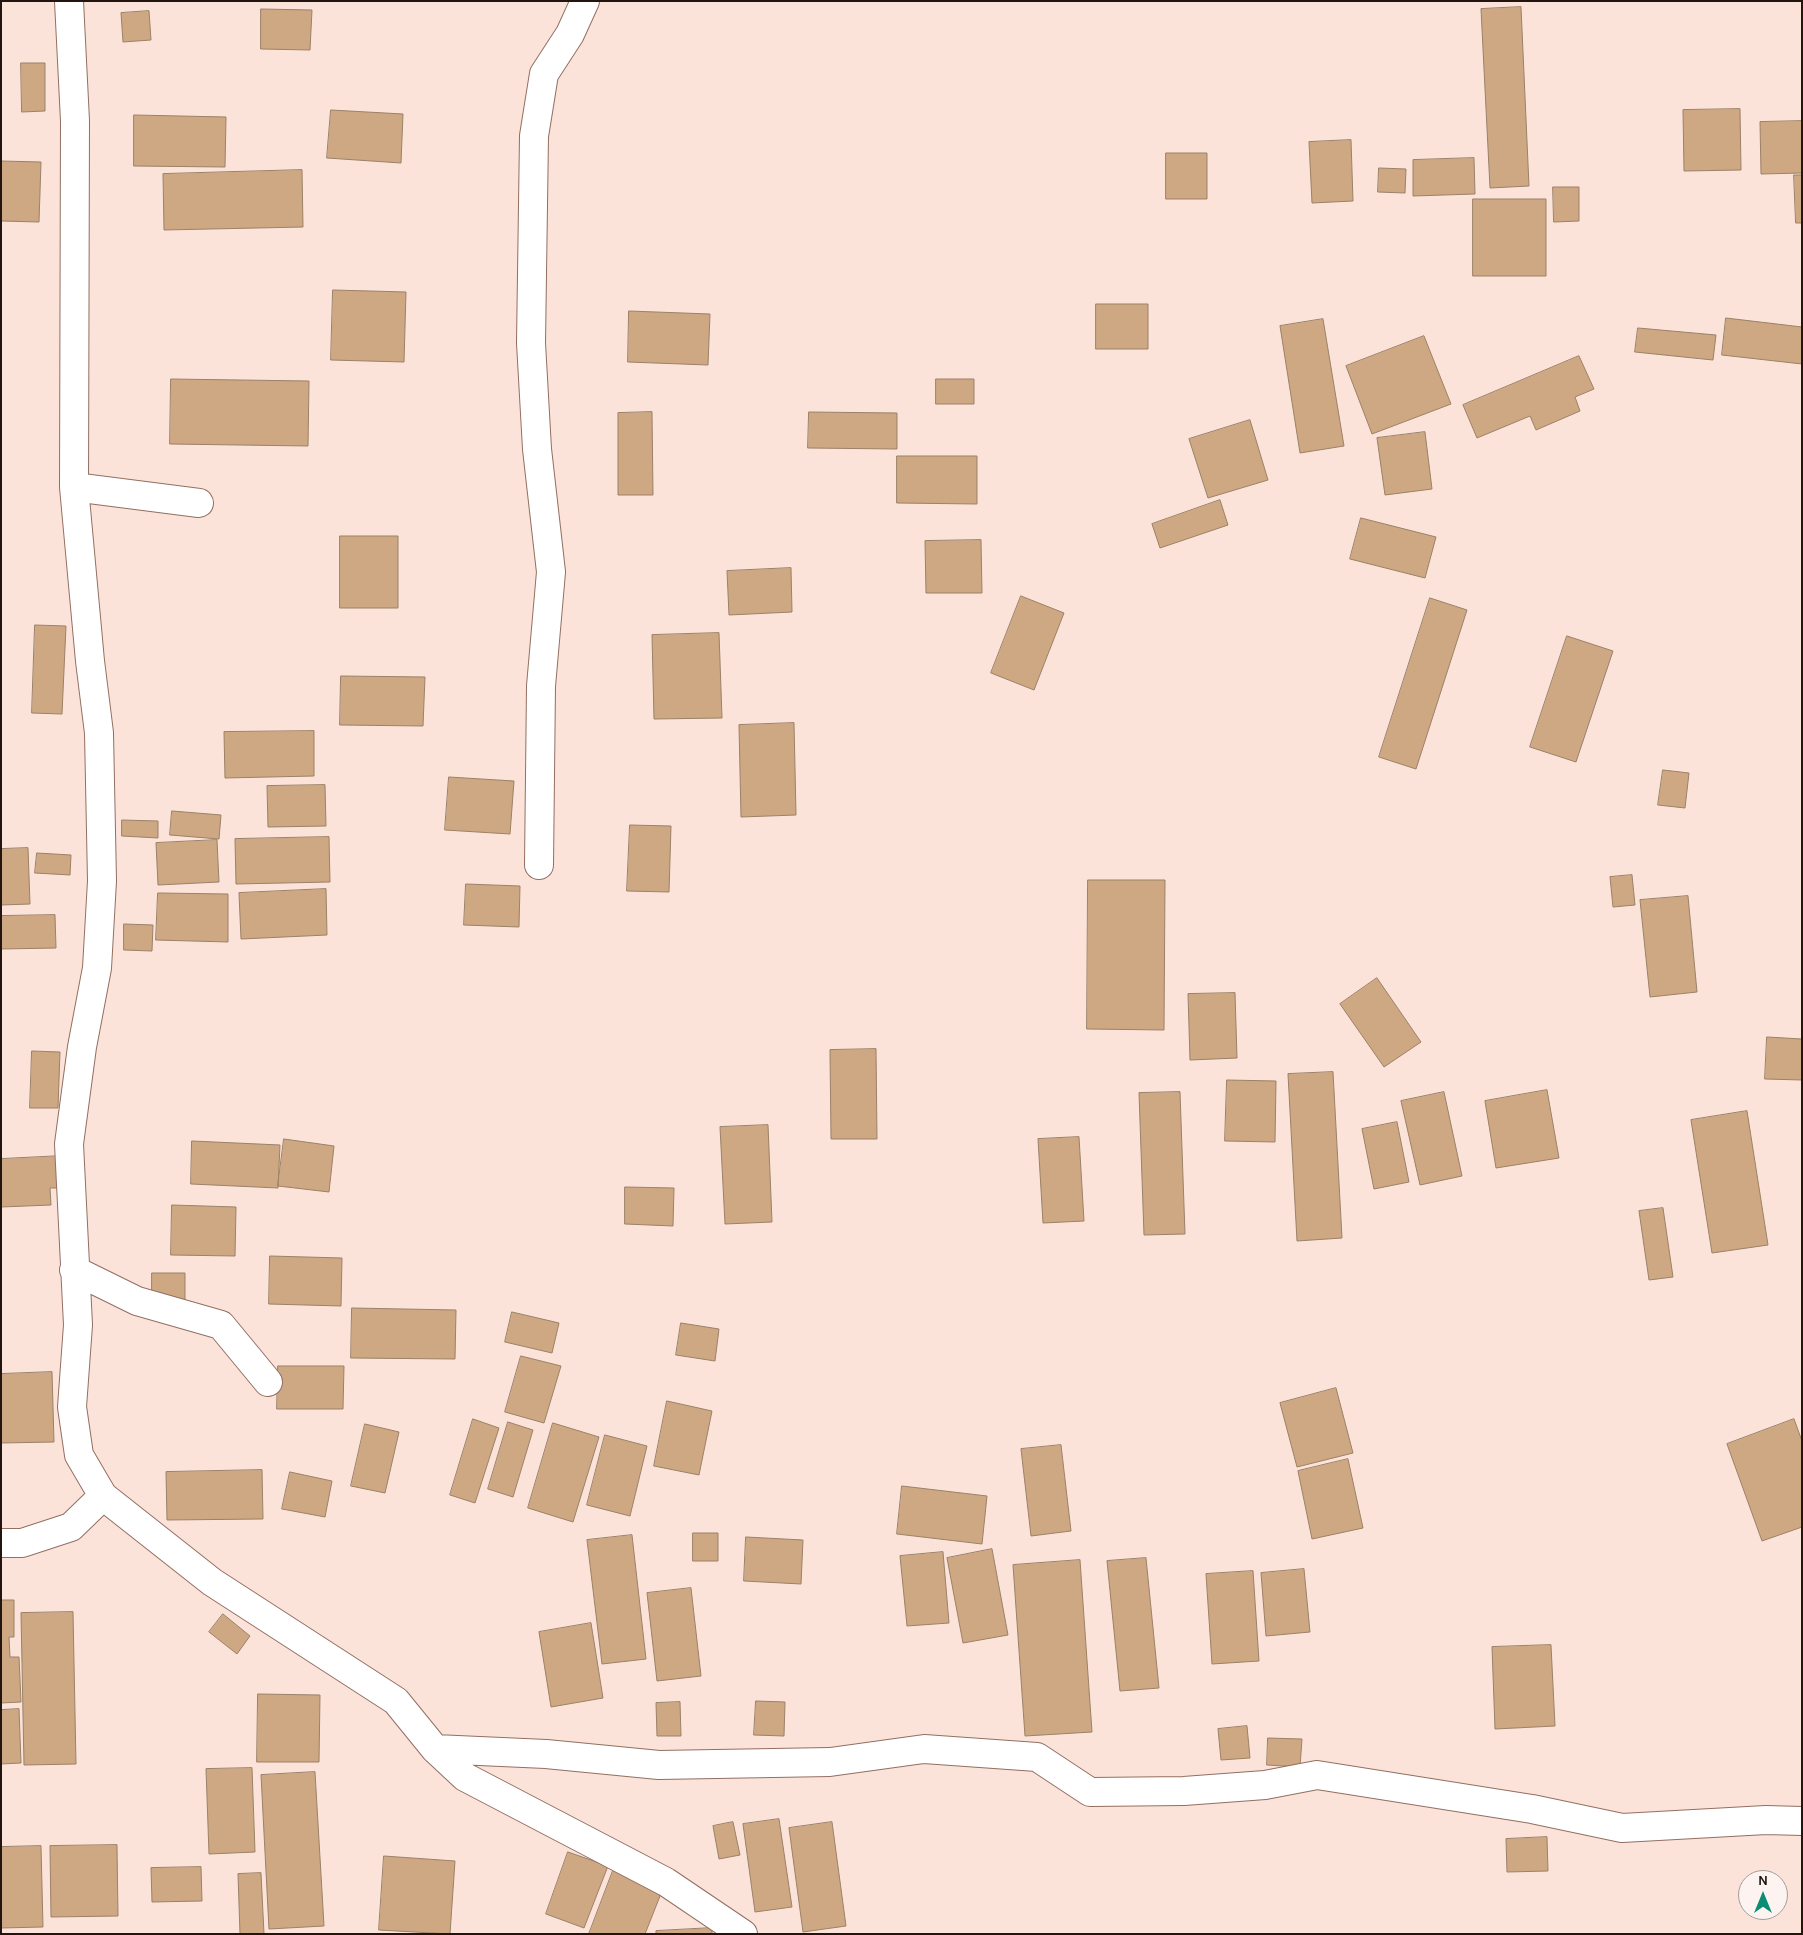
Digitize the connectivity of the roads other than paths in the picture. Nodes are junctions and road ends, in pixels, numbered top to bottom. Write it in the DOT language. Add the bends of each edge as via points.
graph roads {
  1 [pos="69,1"];
  2 [pos="585,1"];
  3 [pos="74,487"];
  4 [pos="199,503"];
  5 [pos="539,865"];
  6 [pos="74,1270"];
  7 [pos="268,1382"];
  8 [pos="103,1496"];
  9 [pos="1,1544"];
  10 [pos="435,1749"];
  11 [pos="1802,1821"];
  12 [pos="743,1934"];
  1 -- 3 [label="street" via="75,120"];
  2 -- 5 [label="street" via="570,34 544,74 534,136 531,343 537,449 551,572 541,686"];
  3 -- 4 [label="street"];
  3 -- 6 [label="street" via="99,733 102,881 97,968 69,1144"];
  6 -- 7 [label="street" via="138,1301 221,1325"];
  6 -- 8 [label="street" via="78,1325 72,1407 80,1455"];
  8 -- 9 [label="street" via="71,1527 22,1542"];
  8 -- 10 [label="street" via="212,1582 396,1701"];
  10 -- 11 [label="street" via="546,1754 659,1765 830,1762 924,1749 1037,1757 1090,1792 1265,1786 1317,1775 1622,1828"];
  10 -- 12 [label="street" via="465,1777 666,1882"];
}
